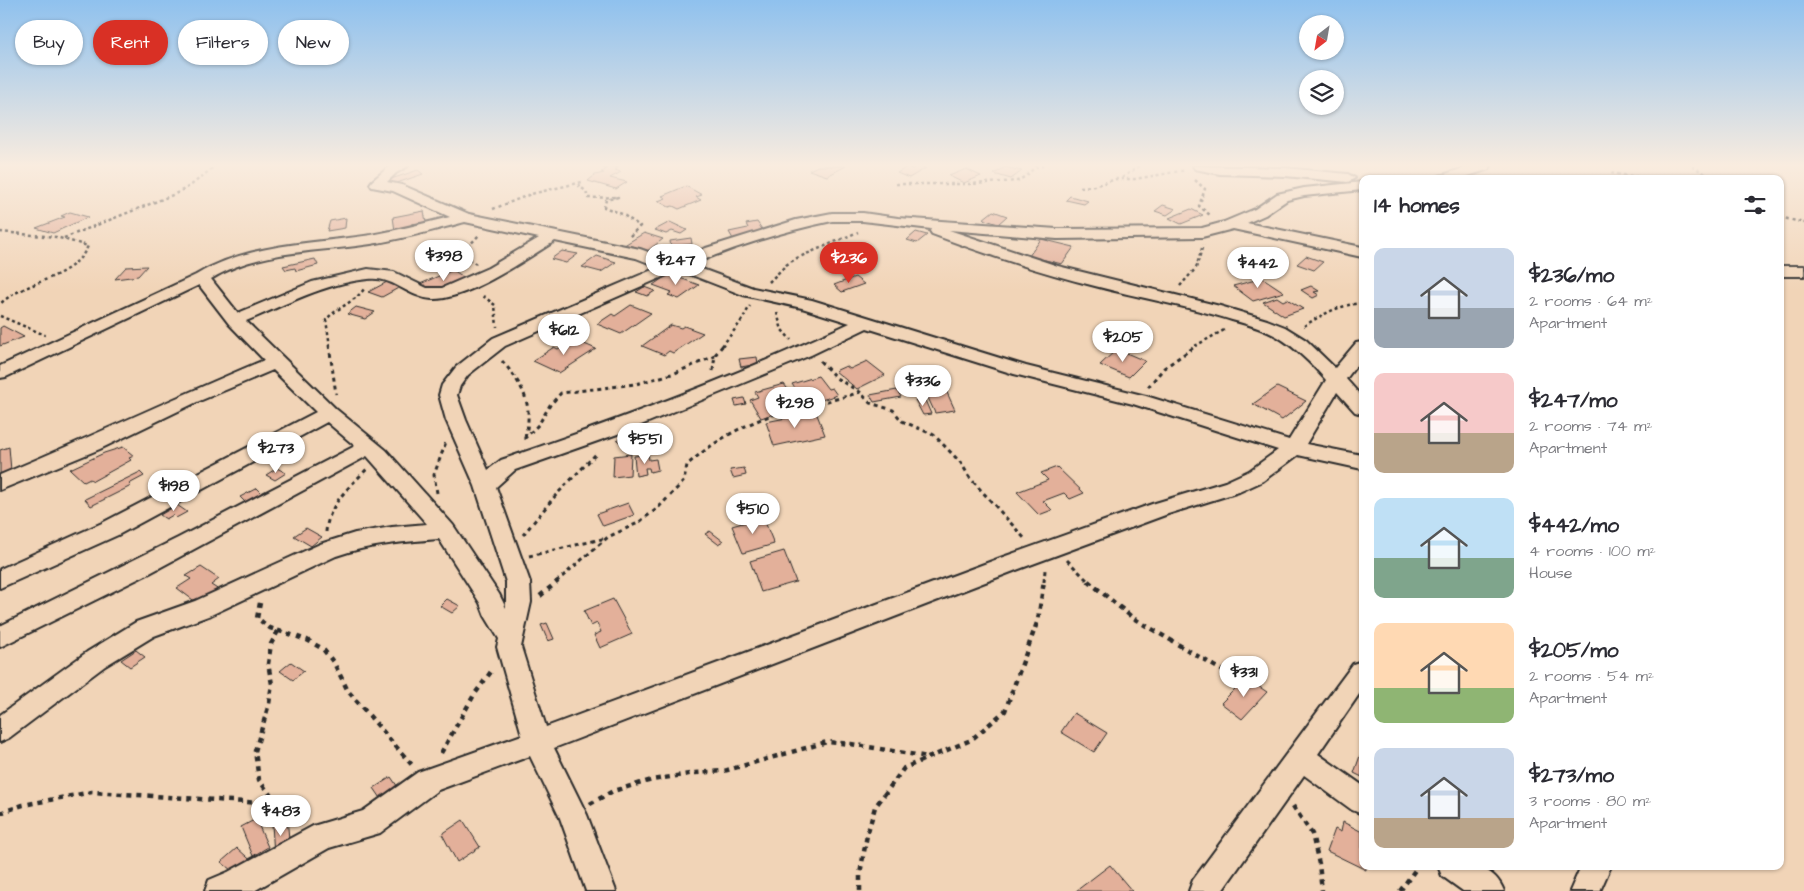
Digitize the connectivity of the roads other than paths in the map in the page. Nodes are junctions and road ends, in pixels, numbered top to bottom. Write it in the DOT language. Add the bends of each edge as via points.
graph roads {
  1 [pos="441,208"];
  2 [pos="1266,208"];
  3 [pos="468,219"];
  4 [pos="906,222"];
  5 [pos="1230,225"];
  6 [pos="554,235"];
  7 [pos="1359,251"];
  8 [pos="673,267"];
  9 [pos="1784,271"];
  10 [pos="1804,271"];
  11 [pos="202,278"];
  12 [pos="236,320"];
  13 [pos="864,322"];
  14 [pos="1359,351"];
  15 [pos="276,362"];
  16 [pos="0,373"];
  17 [pos="1336,379"];
  18 [pos="1359,405"];
  19 [pos="331,415"];
  20 [pos="1294,448"];
  21 [pos="375,450"];
  22 [pos="1359,461"];
  23 [pos="0,483"];
  24 [pos="485,486"];
  25 [pos="439,525"];
  26 [pos="0,579"];
  27 [pos="512,635"];
  28 [pos="0,637"];
  29 [pos="1359,675"];
  30 [pos="0,730"];
  31 [pos="537,742"];
  32 [pos="1301,757"];
  33 [pos="1359,800"];
  34 [pos="1460,870"];
  35 [pos="1594,870"];
  36 [pos="220,891"];
  37 [pos="602,891"];
  38 [pos="1204,891"];
  39 [pos="1489,891"];
  40 [pos="1585,891"];
  1 -- 3 [label="street"];
  2 -- 5 [label="street"];
  3 -- 6 [label="street"];
  3 -- 11 [label="street" via="234,263 219,267"];
  4 -- 5 [label="street" via="1057,234 1202,232"];
  4 -- 8 [label="street" via="863,217 801,222"];
  4 -- 17 [label="street" via="986,249 1120,287 1208,306 1242,317 1282,333 1310,353"];
  5 -- 7 [label="street"];
  6 -- 8 [label="street" via="640,254"];
  6 -- 12 [label="street" via="457,289 433,294 412,287 396,276 378,273 343,279"];
  8 -- 13 [label="street" via="692,270 755,294 806,304"];
  8 -- 24 [label="street" via="494,345 462,371 448,395"];
  9 -- 10 [label="street"];
  11 -- 12 [label="street"];
  11 -- 16 [label="street"];
  12 -- 15 [label="street"];
  13 -- 20 [label="street"];
  13 -- 24 [label="street" via="805,351 622,426 508,465"];
  14 -- 17 [label="street"];
  15 -- 19 [label="street"];
  15 -- 23 [label="street"];
  17 -- 18 [label="street"];
  17 -- 20 [label="street"];
  19 -- 21 [label="street"];
  19 -- 26 [label="street" via="110,529"];
  20 -- 22 [label="street"];
  20 -- 31 [label="street" via="1256,476 1232,487 1046,550"];
  21 -- 25 [label="street"];
  21 -- 28 [label="street"];
  24 -- 27 [label="street" via="518,582 519,602"];
  25 -- 27 [label="street"];
  25 -- 30 [label="street" via="355,541 328,550 203,608 145,629 96,659"];
  27 -- 31 [label="street"];
  29 -- 32 [label="street"];
  31 -- 36 [label="street" via="428,781 370,823 323,836"];
  31 -- 37 [label="street" via="572,815"];
  32 -- 33 [label="street"];
  32 -- 38 [label="street"];
  34 -- 39 [label="street"];
  35 -- 40 [label="street"];
}
